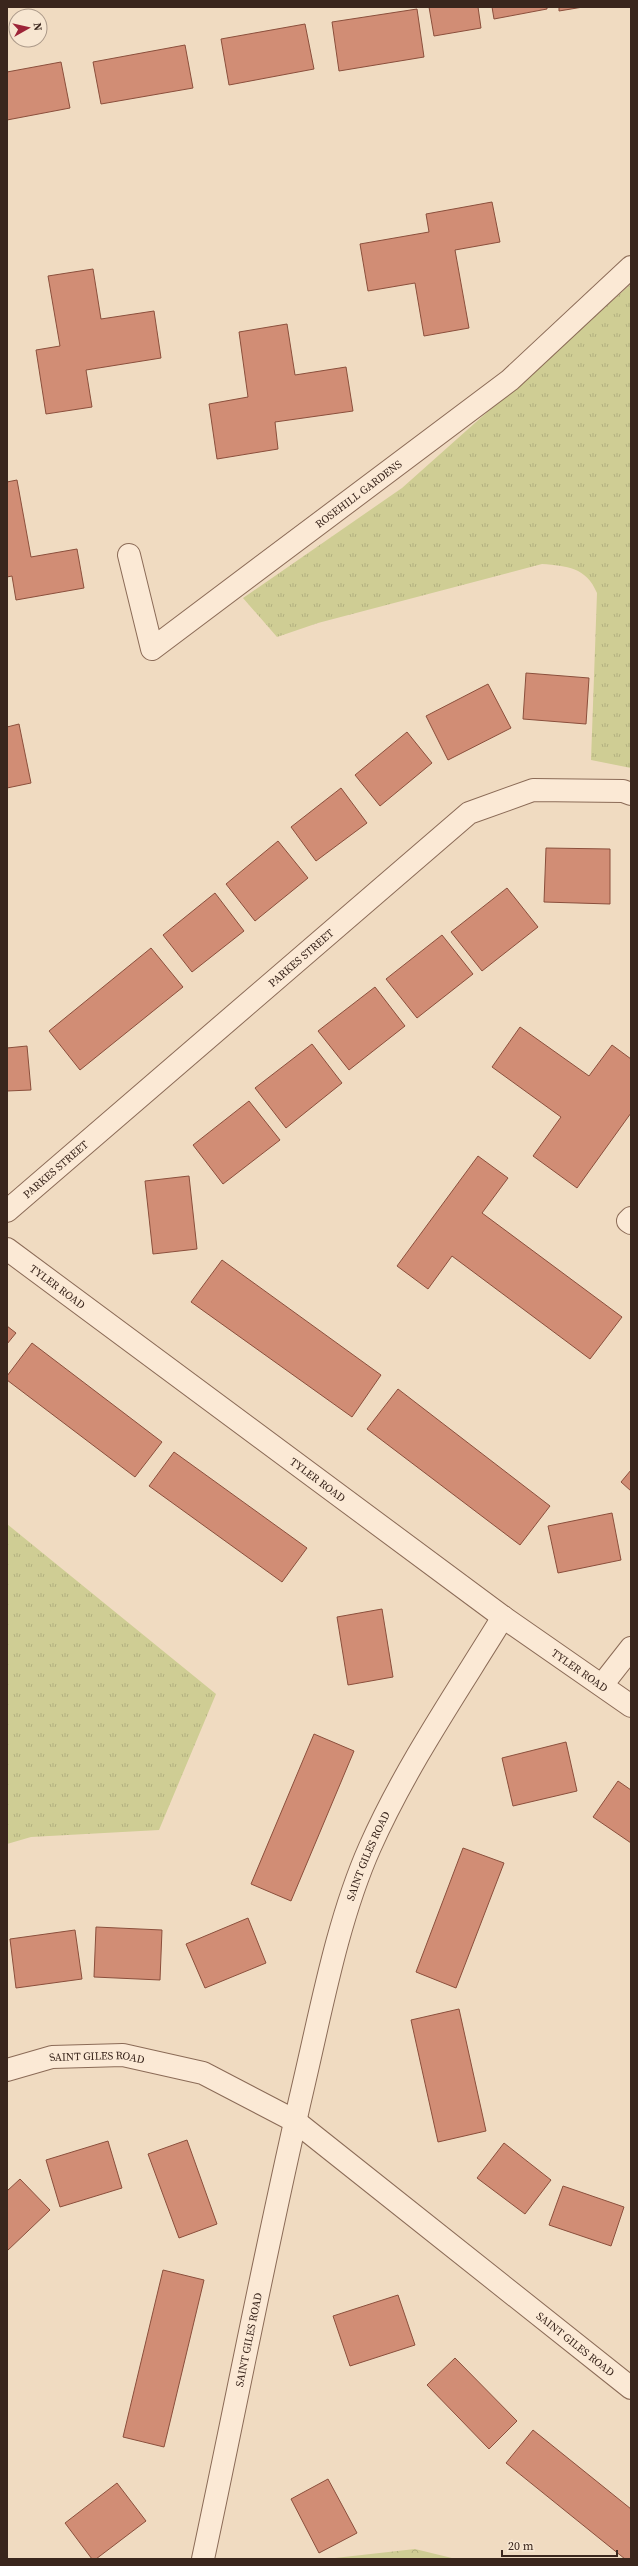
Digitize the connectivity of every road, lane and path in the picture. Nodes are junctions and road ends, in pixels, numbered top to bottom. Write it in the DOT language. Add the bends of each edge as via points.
graph roads {
  1 [pos="631,267"];
  2 [pos="129,555"];
  3 [pos="631,794"];
  4 [pos="7,1211"];
  5 [pos="631,1218"];
  6 [pos="631,1223"];
  7 [pos="7,1250"];
  8 [pos="504,1617"];
  9 [pos="631,1648"];
  10 [pos="602,1685"];
  11 [pos="631,1706"];
  12 [pos="7,2070"];
  13 [pos="295,2121"];
  14 [pos="631,2388"];
  15 [pos="203,2559"];
  1 -- 2 [label="street, ROSEHILL GARDENS" via="510,380 152,649"];
  3 -- 4 [label="street, PARKES STREET" via="624,791 533,790 469,813"];
  5 -- 6 [label="street" via="628,1221"];
  7 -- 8 [label="street, TYLER ROAD"];
  8 -- 10 [label="street, TYLER ROAD"];
  8 -- 13 [label="street, SAINT GILES ROAD" via="410,1768 370,1847 329,1976"];
  9 -- 10 [label="street"];
  10 -- 11 [label="street, TYLER ROAD"];
  12 -- 13 [label="street, SAINT GILES ROAD" via="52,2057 123,2055 203,2073"];
  13 -- 14 [label="street, SAINT GILES ROAD"];
  13 -- 15 [label="street, SAINT GILES ROAD"];
}
